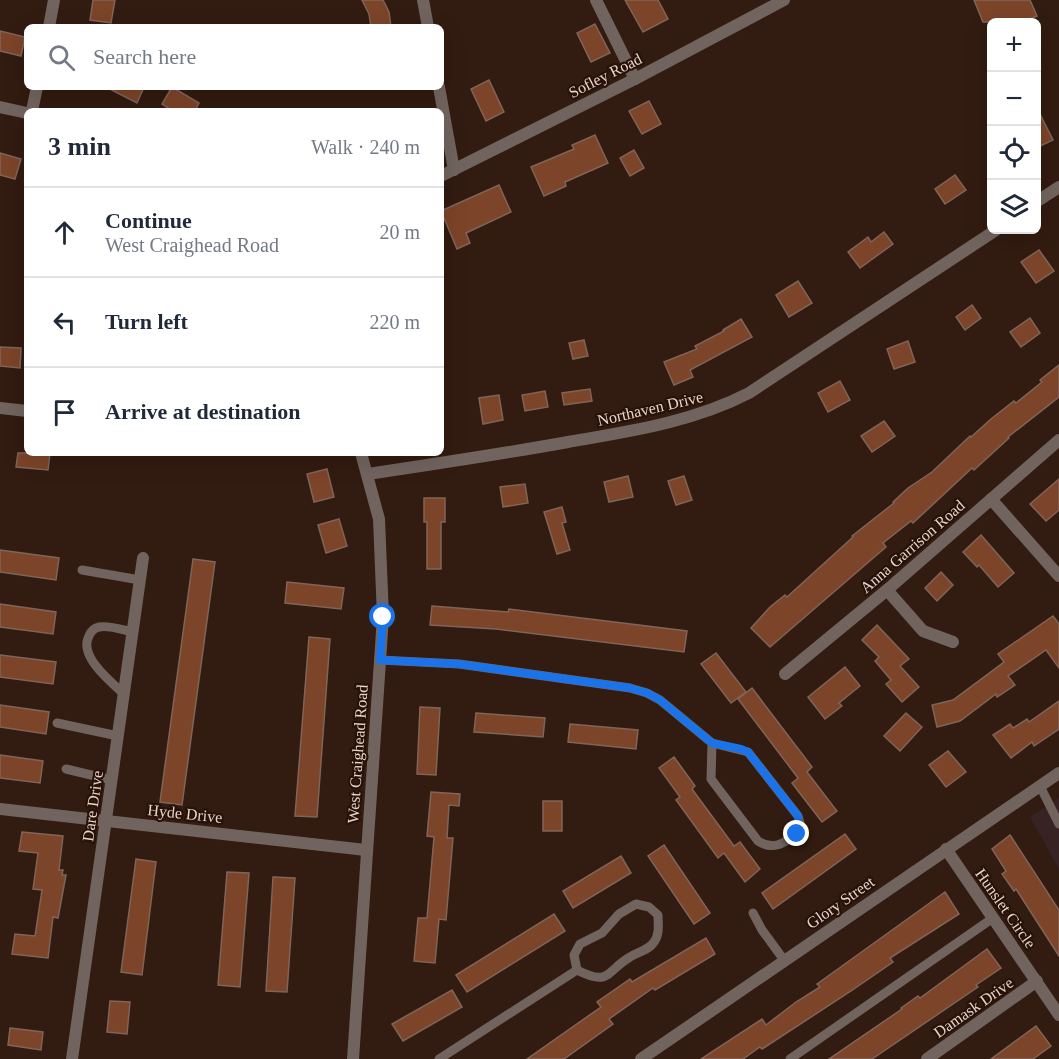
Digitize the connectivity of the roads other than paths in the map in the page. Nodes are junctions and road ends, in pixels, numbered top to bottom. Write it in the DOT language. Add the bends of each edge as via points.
graph roads {
  1 [pos="54,0"];
  2 [pos="423,0"];
  3 [pos="596,0"];
  4 [pos="784,0"];
  5 [pos="50,24"];
  6 [pos="427,24"];
  7 [pos="635,79"];
  8 [pos="36,90"];
  9 [pos="440,90"];
  10 [pos="0,107"];
  11 [pos="33,108"];
  12 [pos="443,108"];
  13 [pos="24,112"];
  14 [pos="444,115"];
  15 [pos="454,170"];
  16 [pos="444,175"];
  17 [pos="1059,187"];
  18 [pos="1041,199"];
  19 [pos="990,234"];
  20 [pos="0,408"];
  21 [pos="24,411"];
  22 [pos="1059,440"];
  23 [pos="362,456"];
  24 [pos="368,474"];
  25 [pos="991,499"];
  26 [pos="143,558"];
  27 [pos="82,570"];
  28 [pos="1059,576"];
  29 [pos="140,580"];
  30 [pos="887,590"];
  31 [pos="133,632"];
  32 [pos="953,642"];
  33 [pos="380,660"];
  34 [pos="785,674"];
  35 [pos="124,694"];
  36 [pos="57,723"];
  37 [pos="118,736"];
  38 [pos="712,743"];
  39 [pos="66,769"];
  40 [pos="1059,773"];
  41 [pos="112,780"];
  42 [pos="1040,786"];
  43 [pos="0,809"];
  44 [pos="106,821"];
  45 [pos="1059,824"];
  46 [pos="946,849"];
  47 [pos="366,850"];
  48 [pos="753,913"];
  49 [pos="993,918"];
  50 [pos="784,960"];
  51 [pos="577,970"];
  52 [pos="1037,981"];
  53 [pos="1059,1016"];
  54 [pos="72,1059"];
  55 [pos="353,1059"];
  56 [pos="439,1059"];
  57 [pos="641,1059"];
  58 [pos="790,1059"];
  59 [pos="927,1059"];
  1 -- 5 [label="street"];
  2 -- 6 [label="street"];
  3 -- 7 [label="street"];
  4 -- 7 [label="street, Sofley Road"];
  7 -- 15 [label="street, Sofley Road"];
  8 -- 11 [label="street"];
  9 -- 12 [label="street"];
  10 -- 13 [label="street"];
  14 -- 15 [label="street"];
  15 -- 16 [label="street, Sofley Road"];
  17 -- 18 [label="street"];
  19 -- 24 [label="street, Northaven Drive" via="723,407 616,434"];
  20 -- 21 [label="street"];
  22 -- 25 [label="street, Anna Garrison Road"];
  23 -- 24 [label="street, West Craighead Road"];
  24 -- 33 [label="street, West Craighead Road" via="382,543"];
  25 -- 28 [label="street"];
  25 -- 30 [label="street, Anna Garrison Road"];
  26 -- 29 [label="street, Dare Drive"];
  27 -- 29 [label="lane"];
  29 -- 31 [label="street, Dare Drive"];
  30 -- 32 [label="street" via="923,631"];
  30 -- 34 [label="street, Anna Garrison Road"];
  31 -- 35 [label="street, Dare Drive"];
  31 -- 35 [label="lane" via="96,628 86,640 94,664"];
  33 -- 38 [label="lane" via="459,664 630,688 660,700"];
  33 -- 47 [label="street, West Craighead Road"];
  35 -- 37 [label="street, Dare Drive"];
  36 -- 37 [label="lane"];
  37 -- 41 [label="street, Dare Drive"];
  38 -- 38 [label="lane" via="711,779 758,840 765,846 782,845 797,834 798,816 748,752"];
  39 -- 41 [label="lane"];
  40 -- 42 [label="street, Glory Street"];
  41 -- 44 [label="street, Dare Drive"];
  42 -- 45 [label="lane"];
  42 -- 46 [label="street, Glory Street"];
  43 -- 44 [label="street, Hyde Drive"];
  44 -- 47 [label="street, Hyde Drive"];
  44 -- 54 [label="street, Dare Drive"];
  46 -- 49 [label="street, Hunslet Circle"];
  46 -- 50 [label="street, Glory Street"];
  47 -- 55 [label="street, West Craighead Road"];
  48 -- 50 [label="lane"];
  49 -- 52 [label="street, Hunslet Circle"];
  49 -- 58 [label="lane"];
  50 -- 57 [label="street, Glory Street"];
  51 -- 51 [label="lane" via="591,978 608,976 628,958 653,945 658,935 658,915 649,907 636,904 619,914 602,933 580,944 574,955"];
  51 -- 56 [label="lane"];
  52 -- 53 [label="street, Hunslet Circle"];
  52 -- 59 [label="street, Damask Drive"];
}
